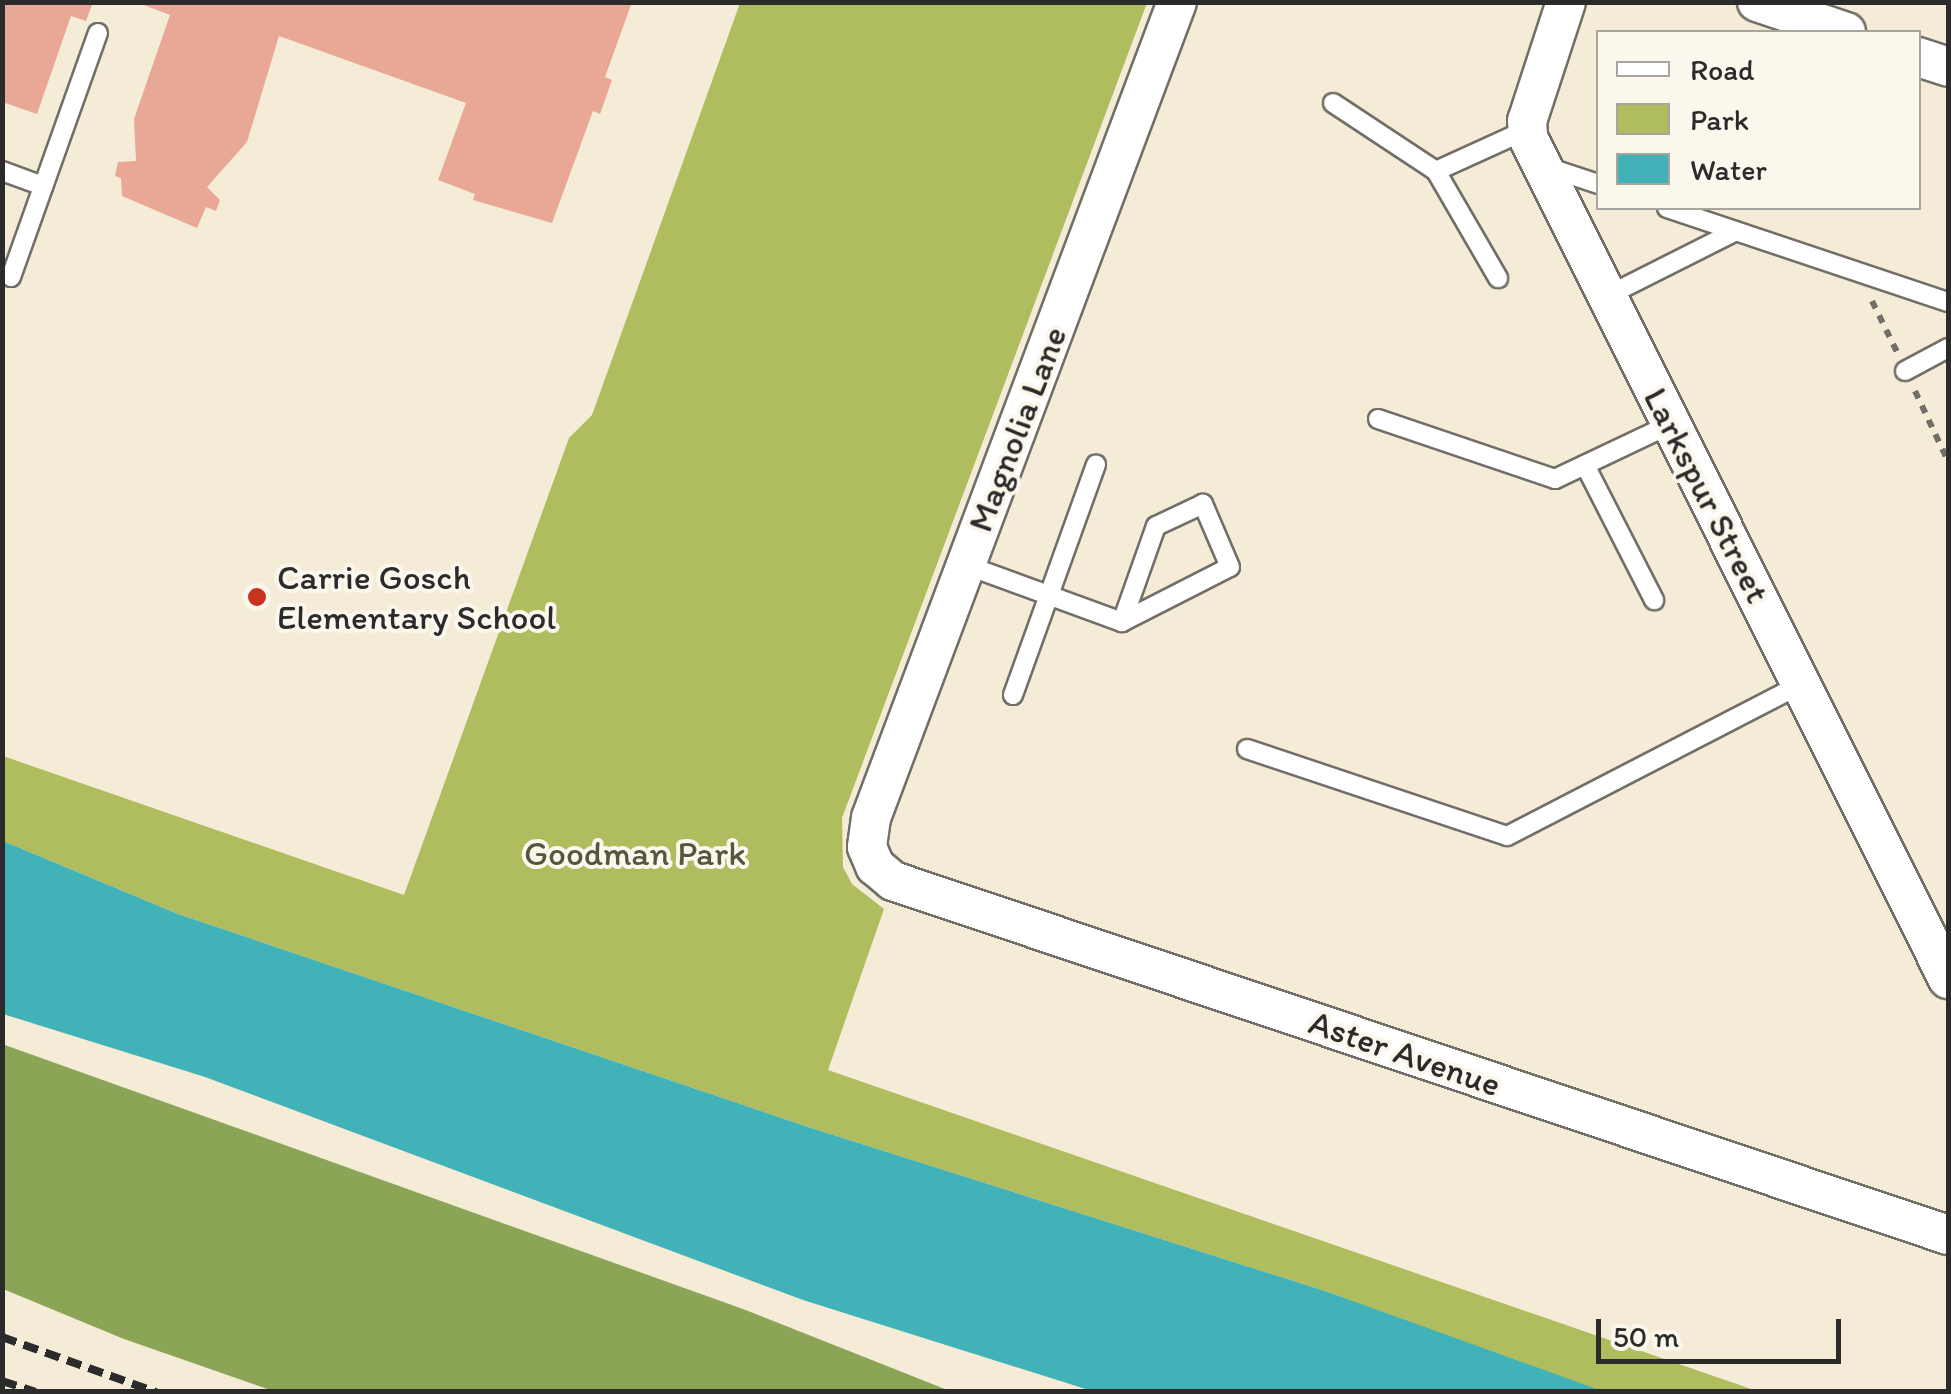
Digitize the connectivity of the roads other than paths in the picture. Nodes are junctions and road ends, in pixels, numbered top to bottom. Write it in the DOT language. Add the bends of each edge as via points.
graph roads {
  1 [pos="1566,2"];
  2 [pos="1756,2"];
  3 [pos="1174,3"];
  4 [pos="1840,30"];
  5 [pos="98,33"];
  6 [pos="1921,58"];
  7 [pos="1948,67"];
  8 [pos="1333,103"];
  9 [pos="1526,130"];
  10 [pos="1542,166"];
  11 [pos="2,171"];
  12 [pos="1436,171"];
  13 [pos="1596,183"];
  14 [pos="43,186"];
  15 [pos="1673,210"];
  16 [pos="1736,231"];
  17 [pos="11,277"];
  18 [pos="1498,278"];
  19 [pos="1607,296"];
  20 [pos="1948,302"];
  21 [pos="1948,348"];
  22 [pos="1905,371"];
  23 [pos="1378,419"];
  24 [pos="1671,424"];
  25 [pos="1096,465"];
  26 [pos="1585,465"];
  27 [pos="966,565"];
  28 [pos="1049,595"];
  29 [pos="1654,600"];
  30 [pos="1122,622"];
  31 [pos="1801,684"];
  32 [pos="1013,695"];
  33 [pos="1248,749"];
  34 [pos="870,857"];
  35 [pos="1948,979"];
  36 [pos="1948,1235"];
  1 -- 9 [label="street"];
  2 -- 4 [label="street"];
  3 -- 27 [label="street, Magnolia Lane"];
  5 -- 14 [label="lane"];
  6 -- 7 [label="street"];
  8 -- 12 [label="lane"];
  9 -- 10 [label="street, Larkspur Street"];
  9 -- 12 [label="lane"];
  10 -- 13 [label="lane"];
  10 -- 19 [label="street, Larkspur Street"];
  11 -- 14 [label="lane"];
  12 -- 18 [label="lane"];
  14 -- 17 [label="lane"];
  15 -- 16 [label="lane"];
  16 -- 19 [label="lane"];
  16 -- 20 [label="lane"];
  19 -- 24 [label="street, Larkspur Street"];
  21 -- 22 [label="lane"];
  23 -- 26 [label="lane" via="1555,479"];
  24 -- 26 [label="lane"];
  24 -- 31 [label="street, Larkspur Street"];
  25 -- 28 [label="lane"];
  26 -- 29 [label="lane"];
  27 -- 28 [label="lane"];
  27 -- 34 [label="street, Magnolia Lane" via="871,818"];
  28 -- 30 [label="lane"];
  28 -- 32 [label="lane"];
  30 -- 30 [label="lane" via="1230,567 1203,504 1156,526"];
  31 -- 33 [label="lane" via="1507,836"];
  31 -- 35 [label="street, Larkspur Street"];
  34 -- 36 [label="street, Aster Avenue" via="893,880"];
}
